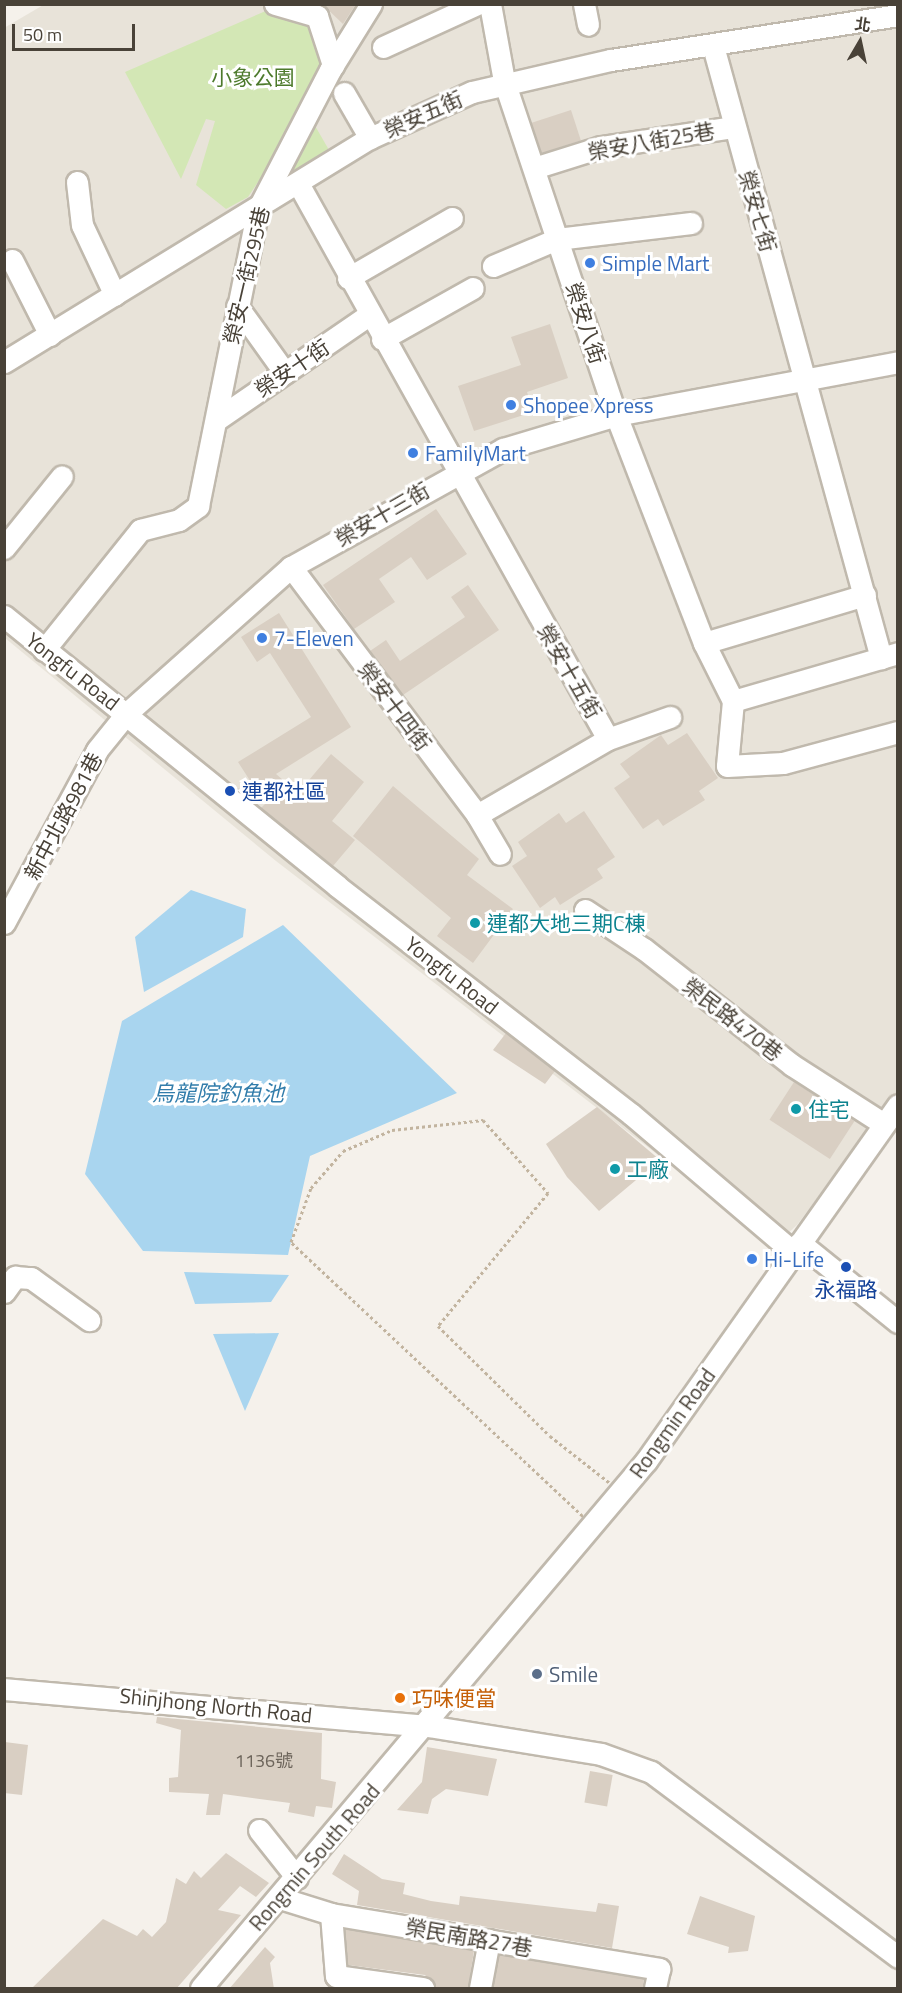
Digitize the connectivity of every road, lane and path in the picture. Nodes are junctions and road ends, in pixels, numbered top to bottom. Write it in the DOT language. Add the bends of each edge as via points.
graph roads {
  1 [pos="274,4"];
  2 [pos="370,4"];
  3 [pos="477,4"];
  4 [pos="490,4"];
  5 [pos="897,15"];
  6 [pos="713,46"];
  7 [pos="383,47"];
  8 [pos="333,65"];
  9 [pos="504,81"];
  10 [pos="344,93"];
  11 [pos="734,127"];
  12 [pos="370,138"];
  13 [pos="534,168"];
  14 [pos="77,182"];
  15 [pos="299,185"];
  16 [pos="258,209"];
  17 [pos="452,218"];
  18 [pos="691,223"];
  19 [pos="557,239"];
  20 [pos="12,260"];
  21 [pos="493,266"];
  22 [pos="348,278"];
  23 [pos="473,288"];
  24 [pos="115,295"];
  25 [pos="237,306"];
  26 [pos="369,315"];
  27 [pos="50,335"];
  28 [pos="382,339"];
  29 [pos="4,362"];
  30 [pos="897,362"];
  31 [pos="285,374"];
  32 [pos="804,375"];
  33 [pos="616,415"];
  34 [pos="216,420"];
  35 [pos="456,471"];
  36 [pos="62,476"];
  37 [pos="4,548"];
  38 [pos="291,567"];
  39 [pos="866,595"];
  40 [pos="4,616"];
  41 [pos="704,643"];
  42 [pos="44,650"];
  43 [pos="889,656"];
  44 [pos="733,701"];
  45 [pos="127,713"];
  46 [pos="670,717"];
  47 [pos="897,732"];
  48 [pos="608,739"];
  49 [pos="477,815"];
  50 [pos="500,854"];
  51 [pos="585,910"];
  52 [pos="4,923"];
  53 [pos="897,1105"];
  54 [pos="884,1125"];
  55 [pos="548,1193"];
  56 [pos="800,1243"];
  57 [pos="4,1292"];
  58 [pos="89,1320"];
  59 [pos="897,1322"];
  60 [pos="4,1689"];
  61 [pos="428,1726"];
  62 [pos="259,1830"];
  63 [pos="297,1878"];
  64 [pos="280,1898"];
  65 [pos="331,1914"];
  66 [pos="489,1940"];
  67 [pos="897,1957"];
  68 [pos="657,1979"];
  69 [pos="201,1989"];
  70 [pos="423,1989"];
  71 [pos="480,1989"];
  1 -- 8 [label="street" via="317,16"];
  2 -- 8 [label="street, 榮安一街295巷"];
  3 -- 7 [label="street"];
  4 -- 9 [label="street, 榮安八街"];
  5 -- 6 [label="street, 榮安五街"];
  6 -- 9 [label="street, 榮安五街"];
  6 -- 11 [label="street, 榮安七街"];
  8 -- 16 [label="street, 榮安一街295巷"];
  9 -- 12 [label="street, 榮安五街"];
  9 -- 13 [label="street, 榮安八街"];
  10 -- 12 [label="street"];
  11 -- 13 [label="street, 榮安八街25巷" via="601,147"];
  11 -- 32 [label="street, 榮安七街"];
  12 -- 15 [label="street, 榮安五街"];
  13 -- 19 [label="street, 榮安八街"];
  14 -- 24 [label="street" via="82,225"];
  15 -- 16 [label="street, 榮安五街"];
  15 -- 22 [label="street, 榮安十五街"];
  16 -- 24 [label="street, 榮安五街"];
  16 -- 25 [label="street, 榮安一街295巷"];
  17 -- 22 [label="street"];
  18 -- 19 [label="street"];
  19 -- 21 [label="street"];
  19 -- 33 [label="street, 榮安八街"];
  20 -- 27 [label="street"];
  22 -- 26 [label="street, 榮安十五街"];
  23 -- 28 [label="street"];
  24 -- 27 [label="street, 榮安五街"];
  25 -- 31 [label="street"];
  25 -- 34 [label="street, 榮安一街295巷"];
  26 -- 28 [label="street, 榮安十五街"];
  26 -- 31 [label="street, 榮安十街"];
  27 -- 29 [label="street, 榮安五街"];
  28 -- 35 [label="street, 榮安十五街"];
  30 -- 32 [label="street, 榮安十三街"];
  31 -- 34 [label="street, 榮安十街"];
  32 -- 33 [label="street, 榮安十三街"];
  32 -- 39 [label="street, 榮安七街"];
  33 -- 35 [label="street, 榮安十三街" via="503,449"];
  33 -- 41 [label="street, 榮安八街"];
  34 -- 42 [label="street, 榮安一街295巷" via="198,506 179,520 140,530"];
  35 -- 38 [label="street, 榮安十三街"];
  35 -- 48 [label="street, 榮安十五街"];
  36 -- 37 [label="street"];
  38 -- 45 [label="street, 榮安十三街"];
  38 -- 49 [label="street, 榮安十四街"];
  39 -- 41 [label="street"];
  39 -- 43 [label="street, 榮安七街"];
  40 -- 42 [label="street, Yongfu Road"];
  41 -- 44 [label="street, 榮安八街"];
  42 -- 45 [label="street, Yongfu Road"];
  43 -- 44 [label="street"];
  44 -- 47 [label="street" via="727,766 783,764"];
  45 -- 52 [label="street, 新中北路981巷" via="98,750"];
  45 -- 56 [label="street, Yongfu Road" via="337,886 631,1114 792,1251"];
  46 -- 48 [label="street"];
  48 -- 49 [label="street, 榮安十五街"];
  49 -- 50 [label="street, 榮安十四街"];
  51 -- 54 [label="street, 榮民路470巷" via="644,949 792,1065"];
  53 -- 54 [label="street, Rongmin Road"];
  54 -- 56 [label="street, Rongmin Road"];
  55 -- 55 [label="path" via="438,1326 550,1436 615,1487 587,1520 291,1242 311,1188 343,1151 392,1130 483,1120"];
  56 -- 59 [label="street, Yongfu Road"];
  56 -- 61 [label="street, Rongmin Road" via="646,1461"];
  57 -- 58 [label="street" via="15,1277 31,1278"];
  60 -- 61 [label="street, Shinjhong North Road"];
  61 -- 63 [label="street, Rongmin South Road"];
  61 -- 67 [label="street, Shinjhong North Road" via="601,1754 651,1772"];
  62 -- 63 [label="street"];
  63 -- 64 [label="street, Rongmin South Road"];
  64 -- 65 [label="street, 榮民南路27巷"];
  64 -- 69 [label="street, Rongmin South Road"];
  65 -- 66 [label="street, 榮民南路27巷"];
  65 -- 70 [label="street" via="336,1976"];
  66 -- 68 [label="street, 榮民南路27巷"];
  66 -- 71 [label="street"];
}
